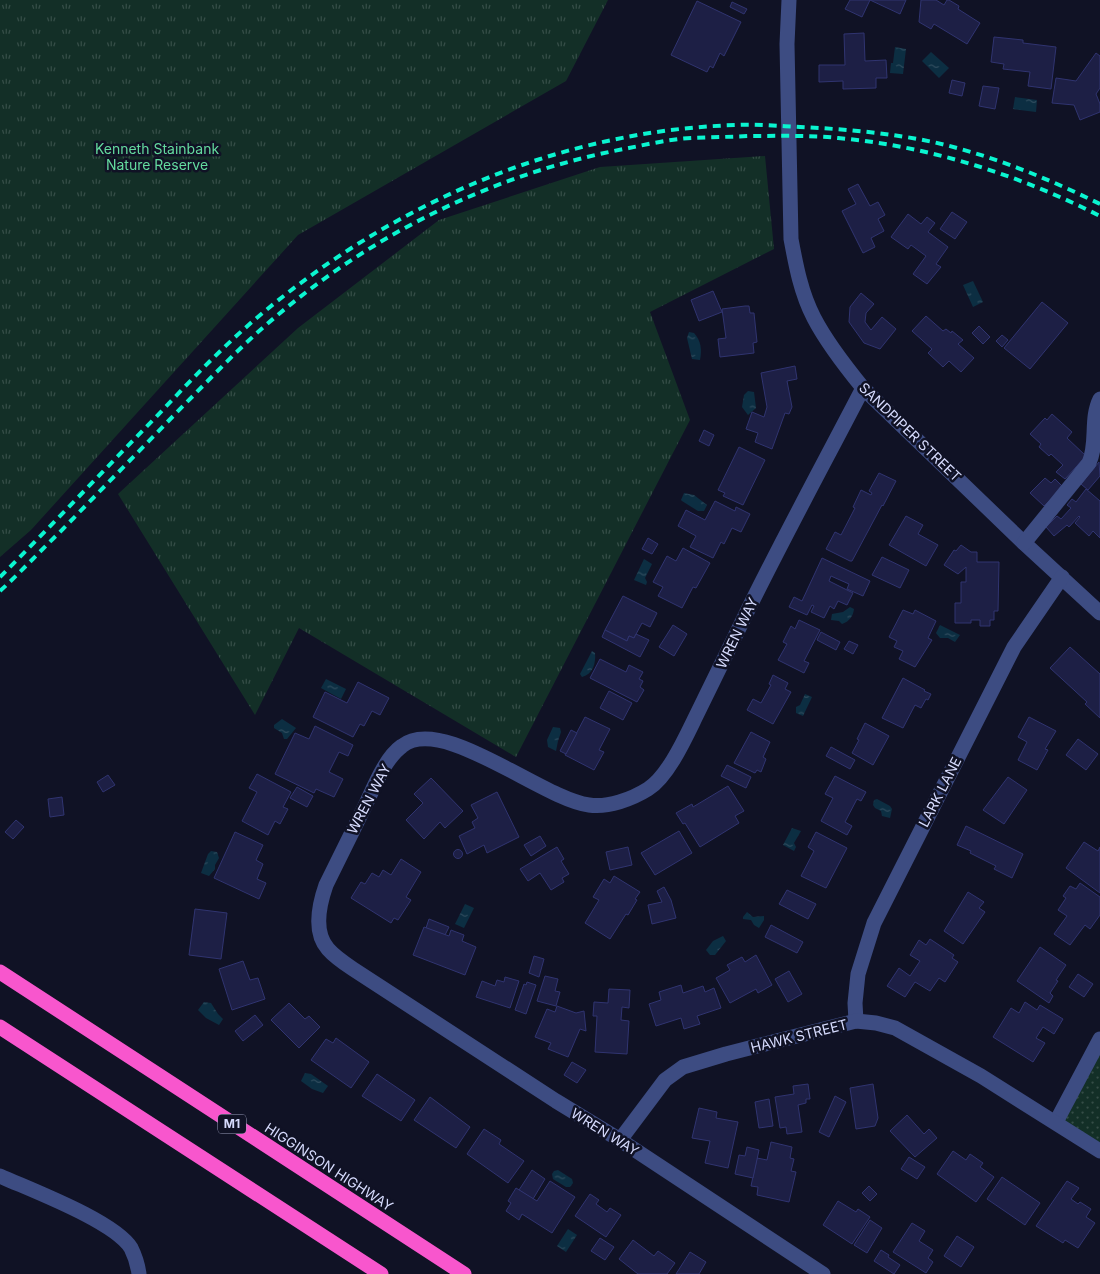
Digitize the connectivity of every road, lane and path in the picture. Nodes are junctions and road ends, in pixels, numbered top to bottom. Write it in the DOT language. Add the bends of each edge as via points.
graph roads {
  1 [pos="789,0"];
  2 [pos="863,388"];
  3 [pos="1100,400"];
  4 [pos="1024,543"];
  5 [pos="1062,578"];
  6 [pos="1100,612"];
  7 [pos="0,972"];
  8 [pos="856,1021"];
  9 [pos="0,1027"];
  10 [pos="1100,1039"];
  11 [pos="1056,1122"];
  12 [pos="620,1140"];
  13 [pos="1100,1151"];
  14 [pos="0,1176"];
  15 [pos="139,1274"];
  16 [pos="381,1274"];
  17 [pos="464,1274"];
  18 [pos="823,1274"];
  1 -- 2 [label="street, SANDPIPER STREET" via="791,239 797,270 814,317"];
  2 -- 4 [label="street, SANDPIPER STREET"];
  2 -- 12 [label="street, WREN WAY" via="681,746 650,788 630,798 592,806 557,796 480,755 442,740 411,740 400,746 380,775 320,903 318,915 324,944 340,960"];
  3 -- 4 [label="street" via="1094,423 1093,455 1089,463"];
  4 -- 5 [label="street, SANDPIPER STREET"];
  5 -- 6 [label="street, SANDPIPER STREET"];
  5 -- 8 [label="street, LARK LANE" via="1014,647 874,923 858,974"];
  7 -- 17 [label="highway, HIGGINSON HIGHWAY / M1"];
  8 -- 11 [label="street, HAWK STREET" via="894,1028"];
  8 -- 12 [label="street, HAWK STREET" via="683,1067 665,1080"];
  9 -- 16 [label="highway"];
  10 -- 11 [label="street"];
  11 -- 13 [label="street, HAWK STREET"];
  12 -- 18 [label="street, WREN WAY"];
  14 -- 15 [label="street" via="101,1222 130,1247"];
}
